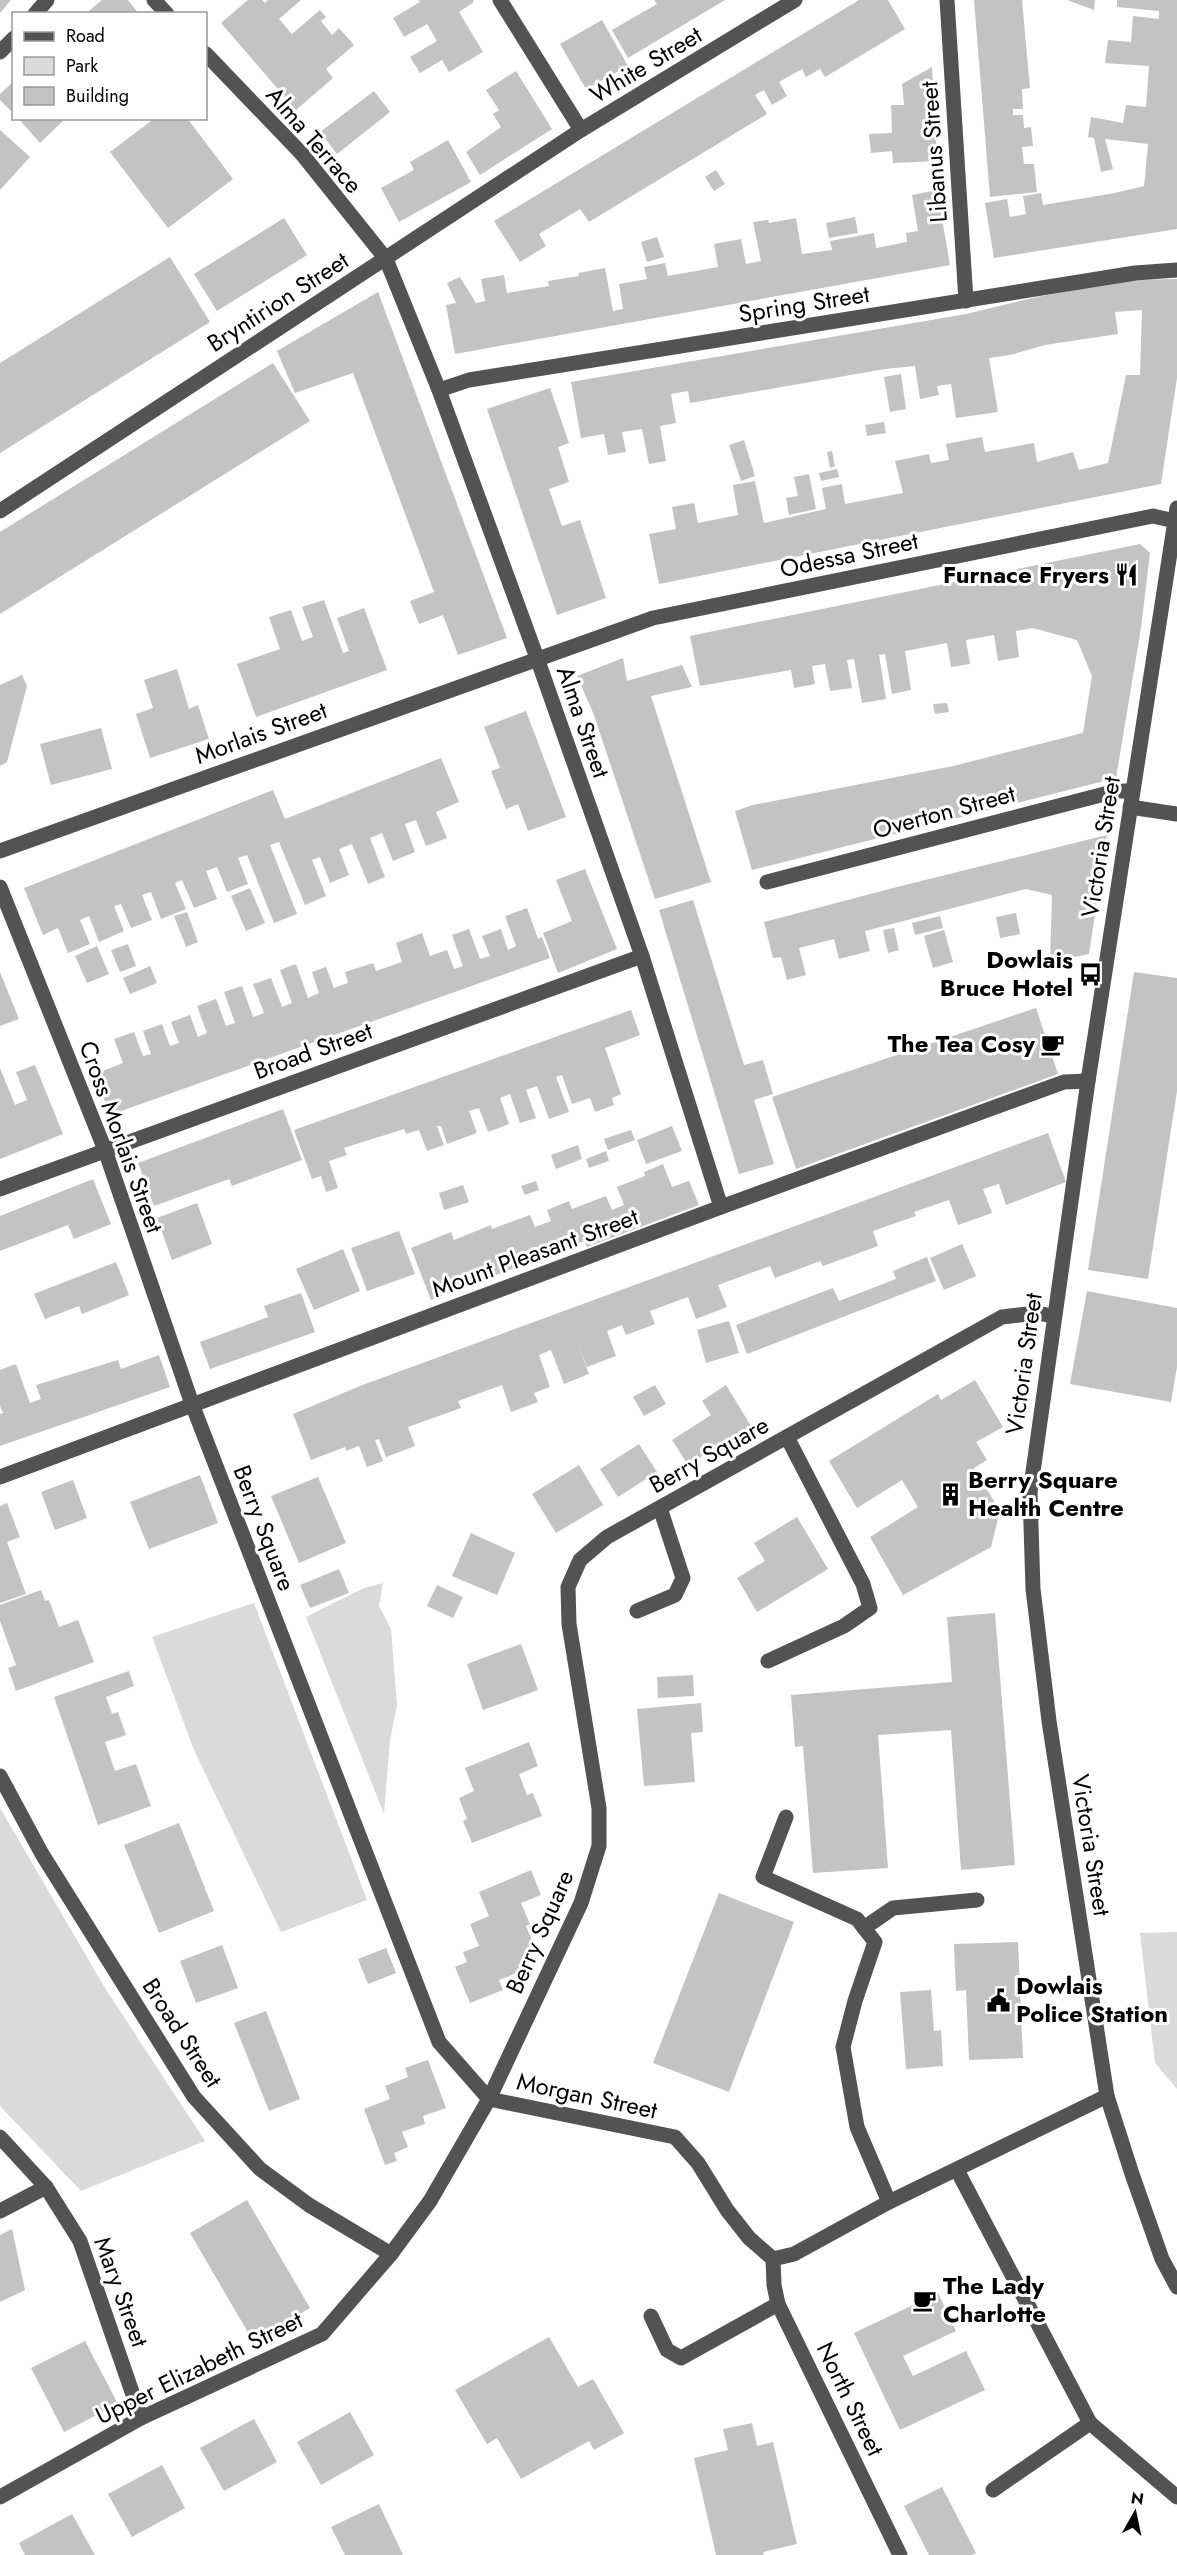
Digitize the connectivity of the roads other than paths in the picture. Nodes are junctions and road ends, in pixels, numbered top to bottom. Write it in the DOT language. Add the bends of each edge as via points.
graph roads {
  1 [pos="47,0"];
  2 [pos="154,0"];
  3 [pos="500,0"];
  4 [pos="795,0"];
  5 [pos="947,0"];
  6 [pos="37,12"];
  7 [pos="165,12"];
  8 [pos="12,40"];
  9 [pos="0,52"];
  10 [pos="207,55"];
  11 [pos="581,130"];
  12 [pos="386,259"];
  13 [pos="1177,270"];
  14 [pos="966,301"];
  15 [pos="439,390"];
  16 [pos="0,511"];
  17 [pos="1176,515"];
  18 [pos="537,658"];
  19 [pos="1132,791"];
  20 [pos="1130,807"];
  21 [pos="1177,814"];
  22 [pos="0,851"];
  23 [pos="767,882"];
  24 [pos="0,887"];
  25 [pos="642,956"];
  26 [pos="1088,1081"];
  27 [pos="105,1150"];
  28 [pos="0,1189"];
  29 [pos="721,1207"];
  30 [pos="1053,1316"];
  31 [pos="192,1404"];
  32 [pos="787,1437"];
  33 [pos="0,1477"];
  34 [pos="660,1508"];
  35 [pos="637,1611"];
  36 [pos="768,1661"];
  37 [pos="0,1776"];
  38 [pos="786,1817"];
  39 [pos="977,1900"];
  40 [pos="864,1928"];
  41 [pos="1107,2096"];
  42 [pos="489,2099"];
  43 [pos="0,2137"];
  44 [pos="957,2170"];
  45 [pos="46,2187"];
  46 [pos="889,2202"];
  47 [pos="0,2211"];
  48 [pos="391,2254"];
  49 [pos="773,2259"];
  50 [pos="1177,2287"];
  51 [pos="778,2304"];
  52 [pos="651,2316"];
  53 [pos="141,2418"];
  54 [pos="1090,2422"];
  55 [pos="993,2490"];
  56 [pos="0,2497"];
  57 [pos="1177,2497"];
  58 [pos="900,2555"];
  1 -- 6 [label="street"];
  2 -- 7 [label="street"];
  3 -- 11 [label="street"];
  4 -- 11 [label="street, White Street"];
  5 -- 14 [label="street, Libanus Street"];
  8 -- 9 [label="street"];
  10 -- 12 [label="street, Alma Terrace" via="302,154"];
  11 -- 12 [label="street, Bryntirion Street"];
  12 -- 15 [label="street, Alma Street"];
  12 -- 16 [label="street, Bryntirion Street"];
  13 -- 14 [label="street, Spring Street" via="1135,273"];
  14 -- 15 [label="street, Spring Street" via="469,380"];
  15 -- 18 [label="street, Alma Street"];
  17 -- 18 [label="street, Odessa Street" via="1154,516 653,618"];
  17 -- 19 [label="street, Victoria Street"];
  18 -- 22 [label="street, Morlais Street"];
  18 -- 25 [label="street, Alma Street"];
  19 -- 20 [label="street, Victoria Street"];
  19 -- 23 [label="street, Overton Street" via="1116,791"];
  20 -- 21 [label="street"];
  20 -- 26 [label="street, Victoria Street"];
  24 -- 27 [label="street, Cross Morlais Street"];
  25 -- 27 [label="street, Broad Street"];
  25 -- 29 [label="street, Alma Street"];
  26 -- 29 [label="street, Mount Pleasant Street" via="1064,1082"];
  26 -- 30 [label="street, Victoria Street"];
  27 -- 28 [label="street, Broad Street"];
  27 -- 31 [label="street, Cross Morlais Street"];
  29 -- 31 [label="street, Mount Pleasant Street"];
  30 -- 32 [label="street, Berry Square" via="1037,1313 1002,1317"];
  30 -- 41 [label="street, Victoria Street" via="1030,1493 1033,1589 1049,1721"];
  31 -- 33 [label="street, Mount Pleasant Street"];
  31 -- 42 [label="street, Berry Square" via="439,2042"];
  32 -- 34 [label="street, Berry Square"];
  32 -- 36 [label="street" via="863,1584 870,1608 844,1626"];
  34 -- 35 [label="street" via="683,1578 675,1595"];
  34 -- 42 [label="street, Berry Square" via="607,1538 580,1560 568,1587 570,1624 599,1808 600,1846 581,1903"];
  37 -- 48 [label="street, Broad Street" via="42,1854 194,2097 260,2169 309,2205"];
  38 -- 40 [label="street" via="763,1877 857,1919"];
  39 -- 40 [label="street" via="893,1908"];
  40 -- 46 [label="street" via="875,1942 843,2047 857,2127"];
  41 -- 44 [label="street"];
  41 -- 50 [label="street, Victoria Street" via="1162,2259"];
  42 -- 48 [label="street, Upper Elizabeth Street" via="430,2201"];
  42 -- 49 [label="street, Morgan Street" via="675,2137 698,2163 749,2238"];
  43 -- 45 [label="street, Mary Street"];
  44 -- 46 [label="street"];
  44 -- 54 [label="street"];
  45 -- 47 [label="street"];
  45 -- 53 [label="street, Mary Street" via="80,2241"];
  46 -- 49 [label="street" via="794,2254"];
  48 -- 53 [label="street, Upper Elizabeth Street" via="322,2334"];
  49 -- 51 [label="street, North Street"];
  51 -- 52 [label="street" via="681,2358 667,2349"];
  51 -- 58 [label="street, North Street"];
  53 -- 56 [label="street, Upper Elizabeth Street"];
  54 -- 55 [label="street"];
  54 -- 57 [label="street"];
}
